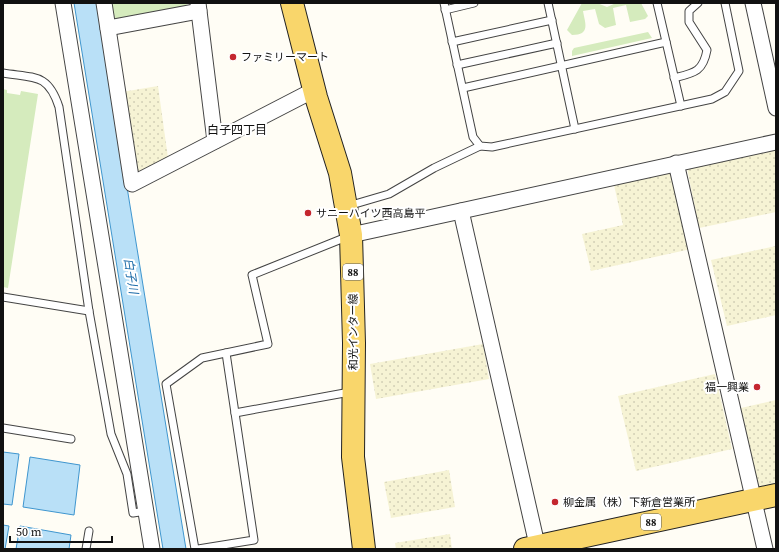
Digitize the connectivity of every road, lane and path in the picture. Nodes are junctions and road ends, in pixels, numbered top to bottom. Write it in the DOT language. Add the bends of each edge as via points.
graph roads {
  1 [pos="63,3"];
  2 [pos="104,3"];
  3 [pos="292,3"];
  4 [pos="474,3"];
  5 [pos="548,3"];
  6 [pos="657,3"];
  7 [pos="698,3"];
  8 [pos="725,3"];
  9 [pos="753,3"];
  10 [pos="444,6"];
  11 [pos="199,7"];
  12 [pos="552,20"];
  13 [pos="108,28"];
  14 [pos="452,42"];
  15 [pos="666,42"];
  16 [pos="557,43"];
  17 [pos="457,65"];
  18 [pos="562,66"];
  19 [pos="3,73"];
  20 [pos="674,78"];
  21 [pos="462,88"];
  22 [pos="314,90"];
  23 [pos="681,106"];
  24 [pos="776,108"];
  25 [pos="574,129"];
  26 [pos="215,141"];
  27 [pos="776,142"];
  28 [pos="480,146"];
  29 [pos="676,163"];
  30 [pos="346,207"];
  31 [pos="461,211"];
  32 [pos="351,235"];
  33 [pos="3,298"];
  34 [pos="89,310"];
  35 [pos="226,353"];
  36 [pos="352,392"];
  37 [pos="234,413"];
  38 [pos="3,428"];
  39 [pos="71,439"];
  40 [pos="776,495"];
  41 [pos="754,500"];
  42 [pos="146,511"];
  43 [pos="89,531"];
  44 [pos="534,548"];
  45 [pos="86,549"];
  46 [pos="152,549"];
  47 [pos="195,549"];
  48 [pos="198,549"];
  49 [pos="364,549"];
  50 [pos="765,549"];
  1 -- 42 [label="street"];
  2 -- 13 [label="street"];
  3 -- 22 [label="main road, 和光インター線 / 88"];
  4 -- 10 [label="lane"];
  5 -- 12 [label="lane"];
  6 -- 15 [label="lane"];
  7 -- 20 [label="lane" via="689,11 689,22 707,50 705,61 695,72"];
  8 -- 23 [label="lane" via="739,71 725,92 712,99"];
  9 -- 24 [label="street"];
  10 -- 14 [label="lane"];
  11 -- 13 [label="street"];
  11 -- 26 [label="street"];
  12 -- 14 [label="lane"];
  12 -- 16 [label="lane"];
  13 -- 26 [label="street" via="132,184"];
  14 -- 17 [label="lane"];
  15 -- 18 [label="lane"];
  15 -- 20 [label="lane"];
  16 -- 17 [label="lane"];
  16 -- 18 [label="lane"];
  17 -- 21 [label="lane"];
  18 -- 21 [label="lane"];
  18 -- 25 [label="lane"];
  19 -- 34 [label="lane" via="38,78 45,82 56,98"];
  20 -- 23 [label="lane"];
  21 -- 28 [label="lane" via="473,137"];
  22 -- 26 [label="street"];
  22 -- 30 [label="main road, 和光インター線 / 88" via="340,173"];
  23 -- 25 [label="lane"];
  25 -- 28 [label="lane" via="492,147"];
  27 -- 29 [label="street"];
  28 -- 30 [label="lane" via="434,168 389,194"];
  29 -- 31 [label="street"];
  29 -- 41 [label="street"];
  30 -- 32 [label="main road, 和光インター線 / 88"];
  31 -- 32 [label="street"];
  31 -- 44 [label="street"];
  32 -- 35 [label="lane" via="252,275 268,344"];
  32 -- 36 [label="main road, 和光インター線 / 88" via="354,343"];
  33 -- 34 [label="lane"];
  34 -- 42 [label="lane" via="111,434 127,474 134,513"];
  35 -- 37 [label="lane"];
  35 -- 47 [label="lane" via="202,358 166,384"];
  36 -- 37 [label="lane"];
  36 -- 49 [label="main road, 和光インター線 / 88" via="353,457"];
  37 -- 48 [label="lane" via="254,540"];
  38 -- 39 [label="lane"];
  40 -- 41 [label="main road, 88"];
  41 -- 44 [label="main road, 88"];
  41 -- 50 [label="street"];
  42 -- 46 [label="street"];
  43 -- 45 [label="lane"];
}
